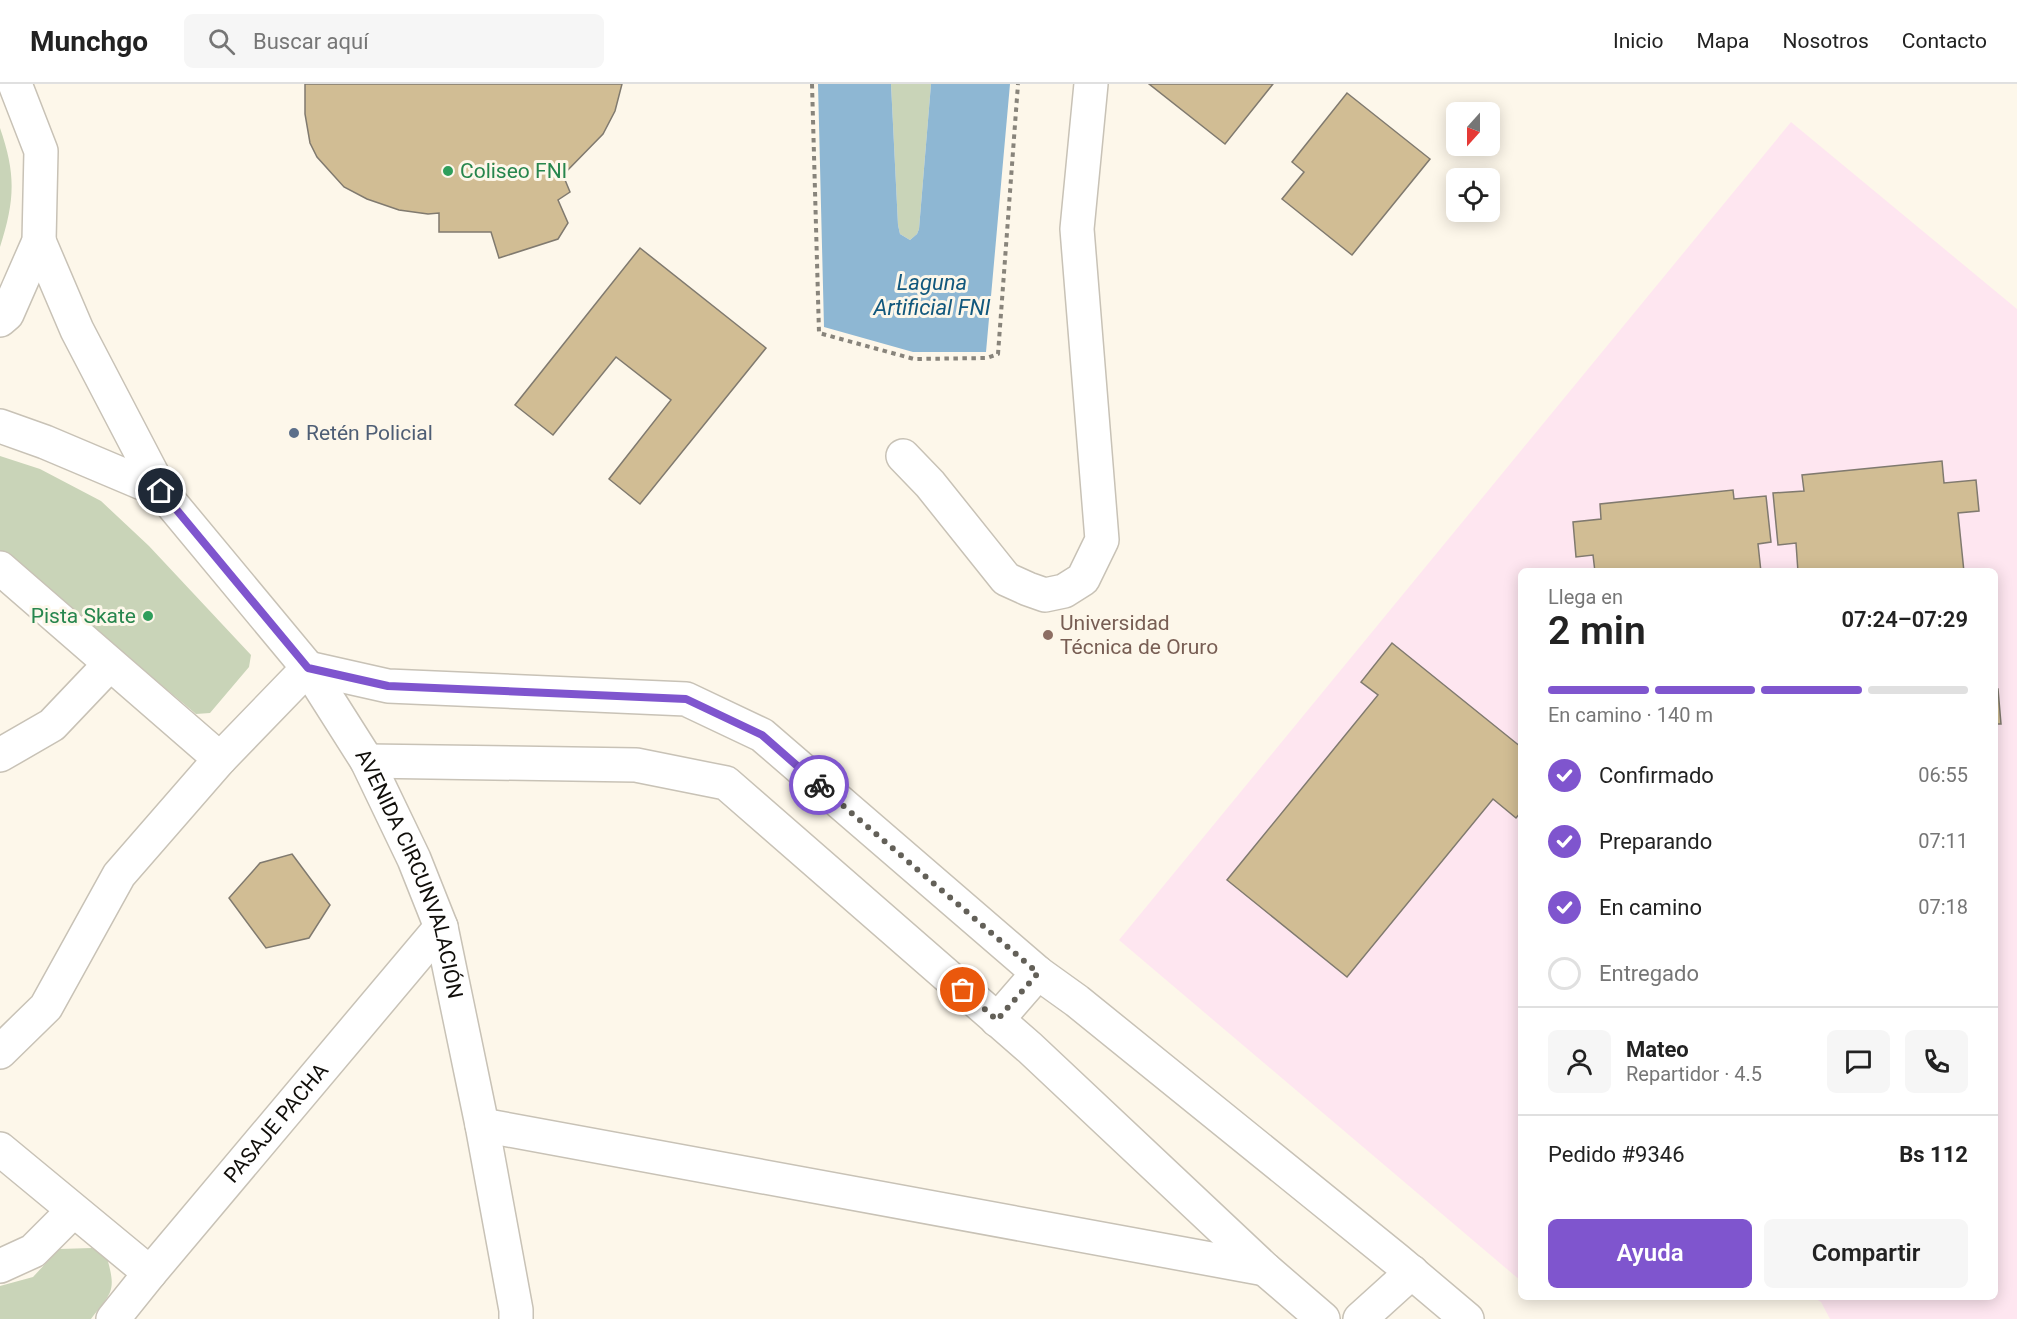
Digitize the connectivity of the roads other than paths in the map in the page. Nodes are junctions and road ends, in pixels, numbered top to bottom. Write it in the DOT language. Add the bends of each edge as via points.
graph roads {
  1 [pos="15,84"];
  2 [pos="37,84"];
  3 [pos="1091,84"];
  4 [pos="40,151"];
  5 [pos="39,240"];
  6 [pos="0,320"];
  7 [pos="0,426"];
  8 [pos="903,456"];
  9 [pos="161,491"];
  10 [pos="0,568"];
  11 [pos="110,664"];
  12 [pos="308,668"];
  13 [pos="0,755"];
  14 [pos="220,759"];
  15 [pos="367,761"];
  16 [pos="441,927"];
  17 [pos="1038,973"];
  18 [pos="997,1020"];
  19 [pos="0,1052"];
  20 [pos="482,1125"];
  21 [pos="0,1149"];
  22 [pos="73,1211"];
  23 [pos="0,1266"];
  24 [pos="1265,1269"];
  25 [pos="1412,1272"];
  26 [pos="150,1273"];
  27 [pos="514,1316"];
  28 [pos="113,1319"];
  29 [pos="1323,1319"];
  30 [pos="1360,1319"];
  31 [pos="1467,1319"];
  1 -- 4 [label="main road"];
  2 -- 4 [label="main road"];
  3 -- 8 [label="main road" via="1077,229 1102,540 1083,579 1064,591 1045,596 1006,579"];
  4 -- 5 [label="main road"];
  5 -- 6 [label="main road" via="7,314"];
  5 -- 9 [label="main road, AVENIDA CIRCUNVALACIÓN" via="76,330"];
  7 -- 9 [label="main road"];
  9 -- 12 [label="main road, AVENIDA CIRCUNVALACIÓN"];
  10 -- 11 [label="main road"];
  11 -- 13 [label="main road" via="52,725"];
  11 -- 14 [label="main road"];
  12 -- 14 [label="main road"];
  12 -- 15 [label="main road, AVENIDA CIRCUNVALACIÓN"];
  12 -- 17 [label="main road" via="388,686 686,699 762,735"];
  14 -- 19 [label="main road" via="118,875 46,1007"];
  15 -- 16 [label="main road, AVENIDA CIRCUNVALACIÓN" via="414,859"];
  15 -- 18 [label="main road" via="636,765 726,783"];
  16 -- 20 [label="main road, AVENIDA CIRCUNVALACIÓN"];
  16 -- 26 [label="main road, PASAJE PACHA"];
  17 -- 18 [label="main road"];
  17 -- 25 [label="main road"];
  18 -- 24 [label="main road"];
  20 -- 24 [label="main road"];
  20 -- 27 [label="main road, AVENIDA CIRCUNVALACIÓN"];
  21 -- 22 [label="main road"];
  22 -- 23 [label="main road" via="33,1251"];
  22 -- 26 [label="main road"];
  24 -- 29 [label="main road"];
  25 -- 30 [label="main road"];
  25 -- 31 [label="main road"];
  26 -- 28 [label="main road, PASAJE PACHA"];
}
